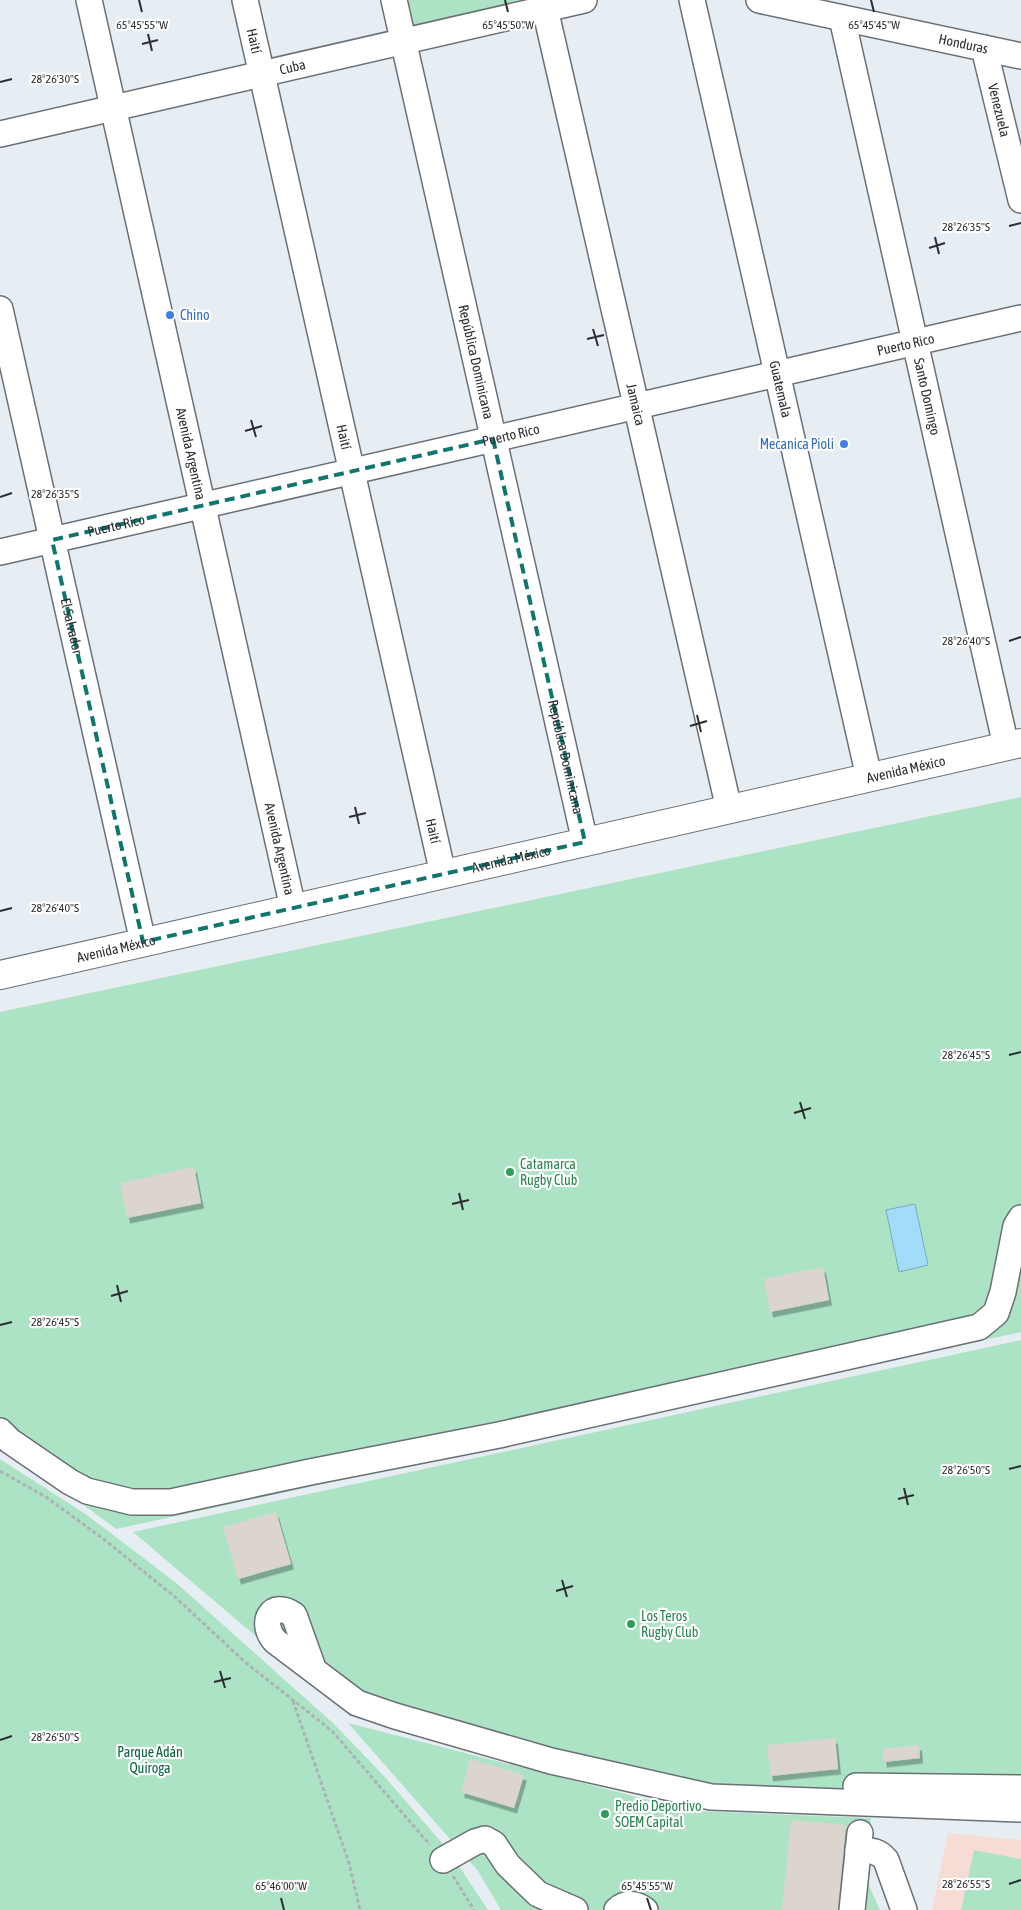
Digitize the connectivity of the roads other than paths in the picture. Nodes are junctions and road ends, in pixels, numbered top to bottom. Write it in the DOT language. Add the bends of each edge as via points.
graph roads {
  1 [pos="89,0"];
  2 [pos="245,0"];
  3 [pos="394,0"];
  4 [pos="584,0"];
  5 [pos="692,0"];
  6 [pos="759,0"];
  7 [pos="544,4"];
  8 [pos="842,18"];
  9 [pos="403,42"];
  10 [pos="984,48"];
  11 [pos="1021,56"];
  12 [pos="262,74"];
  13 [pos="112,108"];
  14 [pos="0,134"];
  15 [pos="1021,200"];
  16 [pos="0,309"];
  17 [pos="1021,318"];
  18 [pos="915,342"];
  19 [pos="777,374"];
  20 [pos="636,406"];
  21 [pos="493,439"];
  22 [pos="352,472"];
  23 [pos="202,506"];
  24 [pos="52,540"];
  25 [pos="0,552"];
  26 [pos="1014,744"];
  27 [pos="869,777"];
  28 [pos="728,809"];
  29 [pos="585,842"];
  30 [pos="443,874"];
  31 [pos="293,908"];
  32 [pos="144,942"];
  33 [pos="1,972"];
  34 [pos="1021,1218"];
  35 [pos="0,1431"];
  36 [pos="313,1668"];
  37 [pos="1021,1788"];
  38 [pos="782,1800"];
  39 [pos="1021,1809"];
  40 [pos="443,1860"];
  41 [pos="575,1910"];
  42 [pos="617,1910"];
  43 [pos="645,1910"];
  44 [pos="852,1910"];
  45 [pos="904,1910"];
  1 -- 13 [label="street, Avenida Argentina"];
  2 -- 12 [label="street, Haití"];
  3 -- 9 [label="street, República Dominicana"];
  4 -- 7 [label="street, Cuba"];
  5 -- 19 [label="street, Guatemala"];
  6 -- 8 [label="street, Honduras"];
  7 -- 9 [label="street, Cuba"];
  7 -- 20 [label="street, Jamaica"];
  8 -- 10 [label="street, Honduras"];
  8 -- 18 [label="street, Santo Domingo"];
  9 -- 12 [label="street, Cuba"];
  9 -- 21 [label="street, República Dominicana"];
  10 -- 11 [label="street, Honduras"];
  10 -- 15 [label="street, Venezuela"];
  12 -- 13 [label="street, Cuba"];
  12 -- 22 [label="street, Haití"];
  13 -- 14 [label="street, Cuba"];
  13 -- 23 [label="street, Avenida Argentina"];
  16 -- 24 [label="street, El Salvador"];
  17 -- 18 [label="street, Puerto Rico"];
  18 -- 19 [label="street, Puerto Rico"];
  18 -- 26 [label="street, Santo Domingo"];
  19 -- 20 [label="street, Puerto Rico"];
  19 -- 27 [label="street, Guatemala"];
  20 -- 21 [label="street, Puerto Rico"];
  20 -- 28 [label="street, Jamaica"];
  21 -- 22 [label="street, Puerto Rico"];
  21 -- 29 [label="street, República Dominicana"];
  22 -- 23 [label="street, Puerto Rico"];
  22 -- 30 [label="street, Haití"];
  23 -- 24 [label="street, Puerto Rico"];
  23 -- 31 [label="street, Avenida Argentina"];
  24 -- 25 [label="street, Puerto Rico"];
  24 -- 32 [label="street, El Salvador"];
  26 -- 27 [label="main road, Avenida México"];
  27 -- 28 [label="main road, Avenida México"];
  28 -- 29 [label="main road, Avenida México"];
  29 -- 30 [label="main road, Avenida México"];
  30 -- 31 [label="main road, Avenida México"];
  31 -- 32 [label="main road, Avenida México"];
  32 -- 33 [label="main road, Avenida México"];
  34 -- 35 [label="street" via="1016,1226 996,1313 979,1327 499,1435 171,1502 132,1502 87,1491 70,1482"];
  36 -- 38 [label="street" via="357,1703 551,1761 710,1797"];
  37 -- 38 [label="street" via="826,1785"];
  38 -- 39 [label="street"];
  40 -- 41 [label="street" via="485,1839 494,1844 508,1865 538,1894"];
  42 -- 43 [label="street" via="632,1904"];
  44 -- 45 [label="street" via="859,1841 886,1860"];
}
